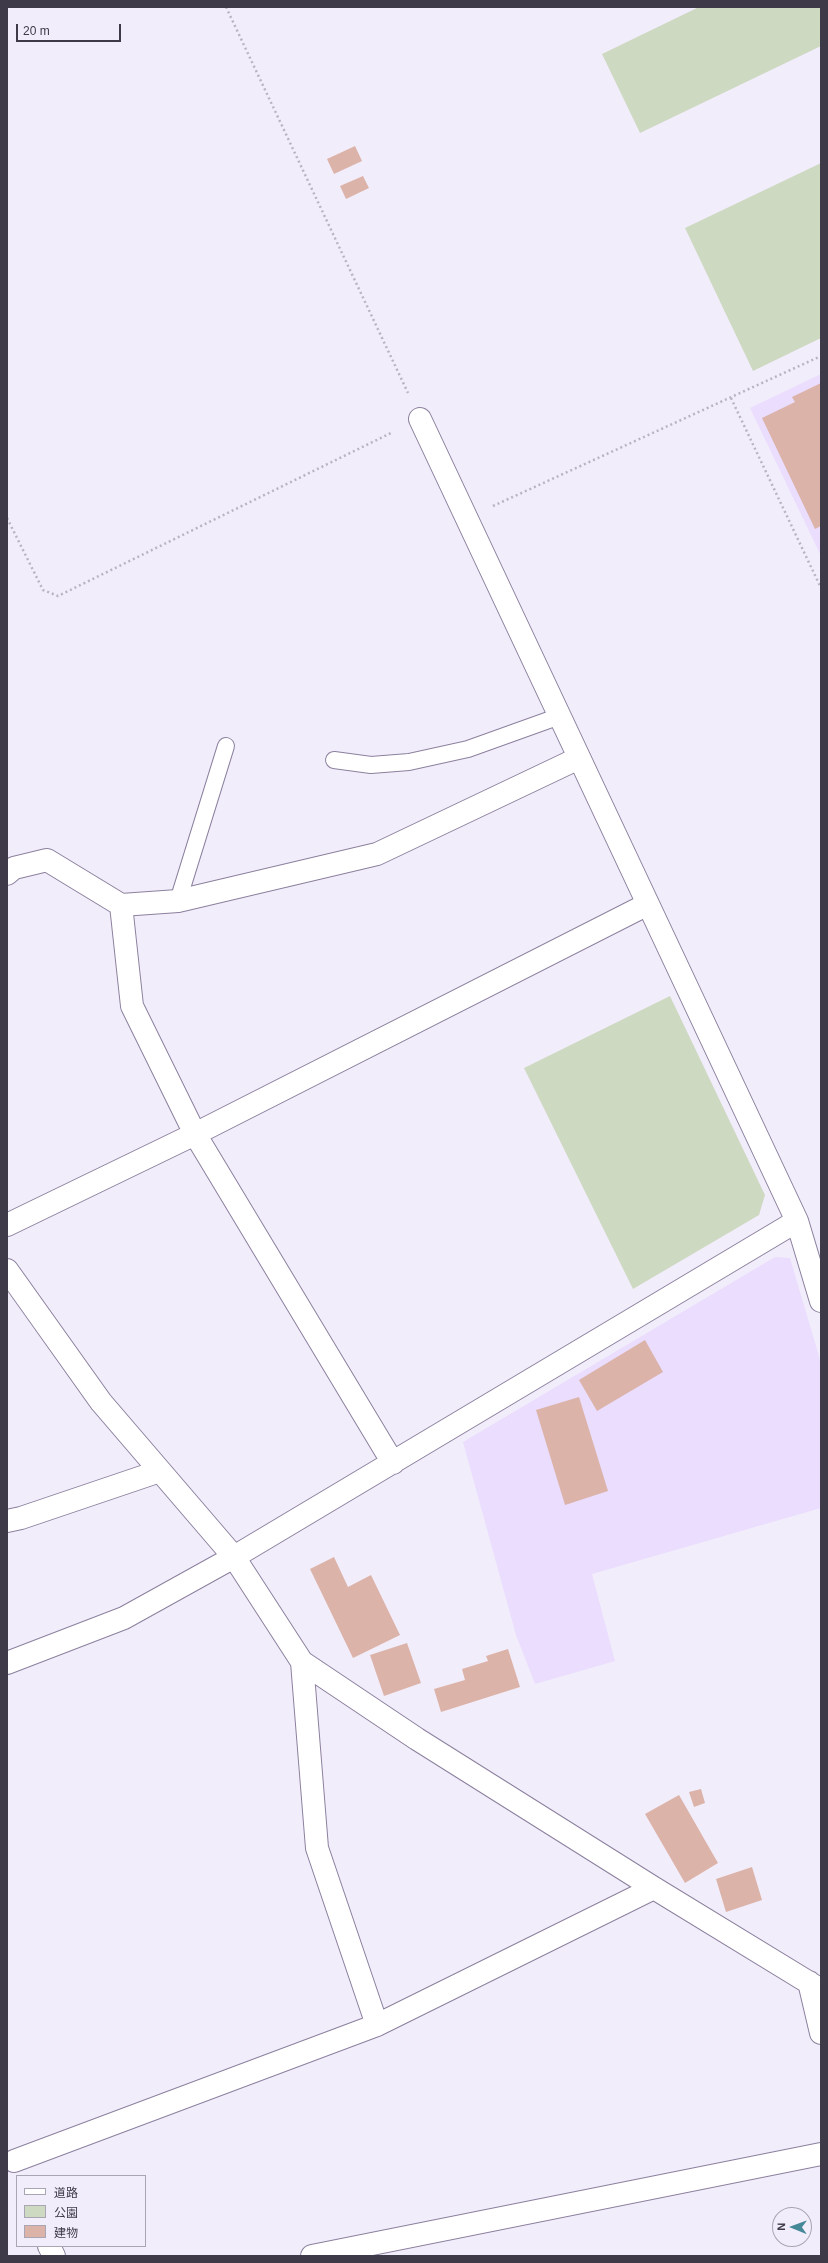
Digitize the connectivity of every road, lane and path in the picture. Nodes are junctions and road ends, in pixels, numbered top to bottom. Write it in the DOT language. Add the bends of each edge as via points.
graph roads {
  1 [pos="226,7"];
  2 [pos="821,356"];
  3 [pos="731,398"];
  4 [pos="420,419"];
  5 [pos="7,518"];
  6 [pos="467,518"];
  7 [pos="821,588"];
  8 [pos="560,716"];
  9 [pos="226,746"];
  10 [pos="580,758"];
  11 [pos="334,760"];
  12 [pos="7,874"];
  13 [pos="178,901"];
  14 [pos="648,904"];
  15 [pos="121,905"];
  16 [pos="195,1134"];
  17 [pos="797,1221"];
  18 [pos="7,1225"];
  19 [pos="7,1270"];
  20 [pos="821,1301"];
  21 [pos="392,1463"];
  22 [pos="160,1471"];
  23 [pos="7,1521"];
  24 [pos="234,1557"];
  25 [pos="302,1662"];
  26 [pos="7,1663"];
  27 [pos="654,1888"];
  28 [pos="815,1986"];
  29 [pos="378,2024"];
  30 [pos="821,2033"];
  31 [pos="821,2154"];
  32 [pos="14,2161"];
  33 [pos="50,2247"];
  34 [pos="54,2256"];
  35 [pos="312,2256"];
  1 -- 4 [label="path"];
  2 -- 3 [label="path"];
  3 -- 6 [label="path"];
  3 -- 7 [label="path"];
  4 -- 5 [label="path" via="58,596 43,590"];
  4 -- 6 [label="street"];
  6 -- 8 [label="street"];
  8 -- 10 [label="street"];
  8 -- 11 [label="lane" via="468,749 409,762 371,765"];
  9 -- 13 [label="lane"];
  10 -- 13 [label="street" via="377,854"];
  10 -- 14 [label="street"];
  12 -- 15 [label="street" via="14,868 47,860"];
  13 -- 15 [label="street"];
  14 -- 16 [label="street"];
  14 -- 17 [label="street"];
  15 -- 16 [label="street" via="132,1006"];
  16 -- 18 [label="street"];
  16 -- 21 [label="street"];
  17 -- 20 [label="street"];
  17 -- 21 [label="street"];
  19 -- 22 [label="street" via="101,1402"];
  21 -- 24 [label="street"];
  22 -- 23 [label="street"];
  22 -- 24 [label="street"];
  24 -- 25 [label="street"];
  24 -- 26 [label="street" via="124,1618"];
  25 -- 27 [label="street" via="417,1739"];
  25 -- 29 [label="street" via="317,1848"];
  27 -- 28 [label="street"];
  27 -- 29 [label="street"];
  28 -- 30 [label="street"];
  29 -- 32 [label="street"];
  31 -- 35 [label="street"];
  33 -- 34 [label="street"];
}
